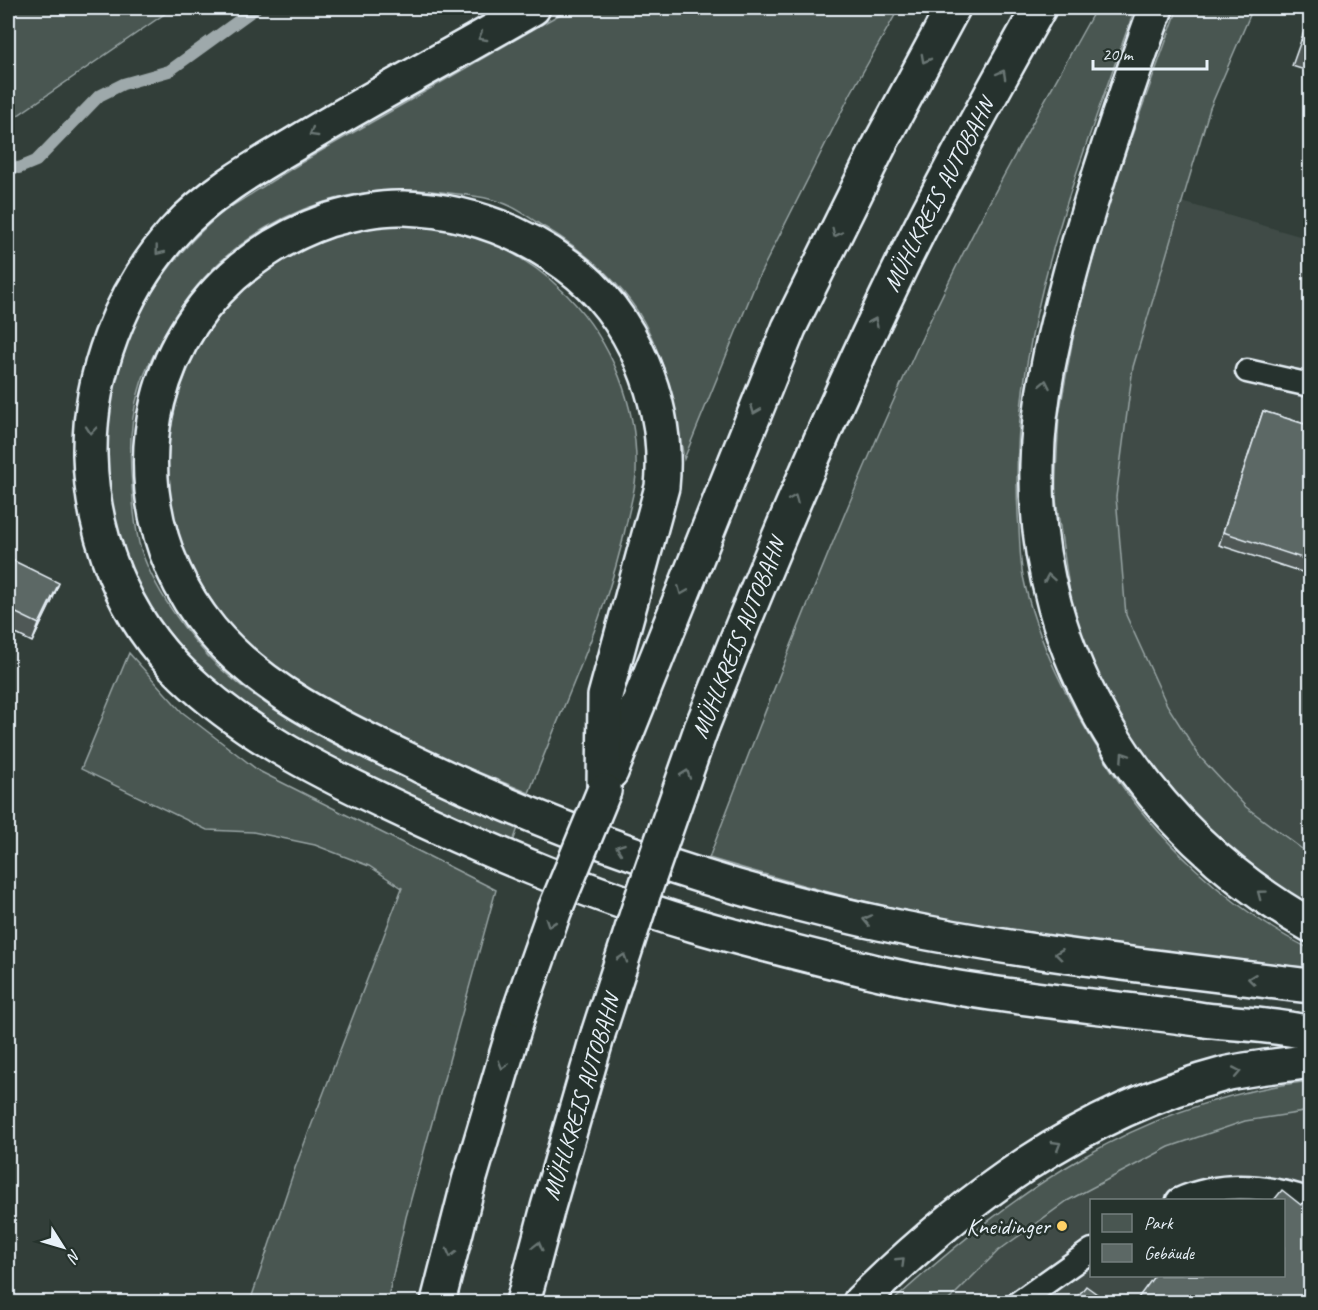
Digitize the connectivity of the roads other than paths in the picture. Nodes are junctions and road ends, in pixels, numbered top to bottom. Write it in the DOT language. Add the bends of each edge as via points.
graph roads {
  1 [pos="533,8"];
  2 [pos="953,8"];
  3 [pos="1039,8"];
  4 [pos="1156,8"];
  5 [pos="1247,371"];
  6 [pos="1311,385"];
  7 [pos="604,791"];
  8 [pos="1311,925"];
  9 [pos="1311,986"];
  10 [pos="1311,1034"];
  11 [pos="1311,1061"];
  12 [pos="1180,1199"];
  13 [pos="1311,1200"];
  14 [pos="1090,1251"];
  15 [pos="438,1302"];
  16 [pos="523,1302"];
  17 [pos="860,1302"];
  18 [pos="1019,1302"];
  1 -- 10 [label="highway, one-way" via="328,123 219,193 176,229 143,273 116,322 98,377 90,433 91,487 101,540 123,594 150,635 179,671 217,705 297,757 480,846 605,895 694,925 887,974 969,989"];
  2 -- 7 [label="highway, one-way" via="789,328"];
  16 -- 3 [label="highway, MÜHLKREIS AUTOBAHN, one-way, bridge" via="598,1034 701,729 794,500 881,308 975,122"];
  8 -- 4 [label="highway, one-way" via="1217,862 1176,822 1126,760 1096,711 1069,651 1051,590 1039,522 1041,405 1056,328 1086,216"];
  5 -- 6 [label="lane"];
  9 -- 7 [label="highway, one-way" via="998,946 896,927 776,897 624,850 524,811 386,749 282,693 227,647 185,596 154,510 150,465 154,419 165,377 186,330 217,289 254,257 296,232 349,214 399,207 475,218 511,231 565,264 600,294 638,351 662,435 664,473 605,696"];
  7 -- 15 [label="highway, one-way, bridge" via="554,912 520,1009"];
  17 -- 11 [label="highway, one-way" via="960,1210 1016,1170 1091,1125 1193,1083 1254,1068"];
  12 -- 13 [label="lane" via="1244,1186 1283,1191"];
  14 -- 18 [label="lane"];
}
